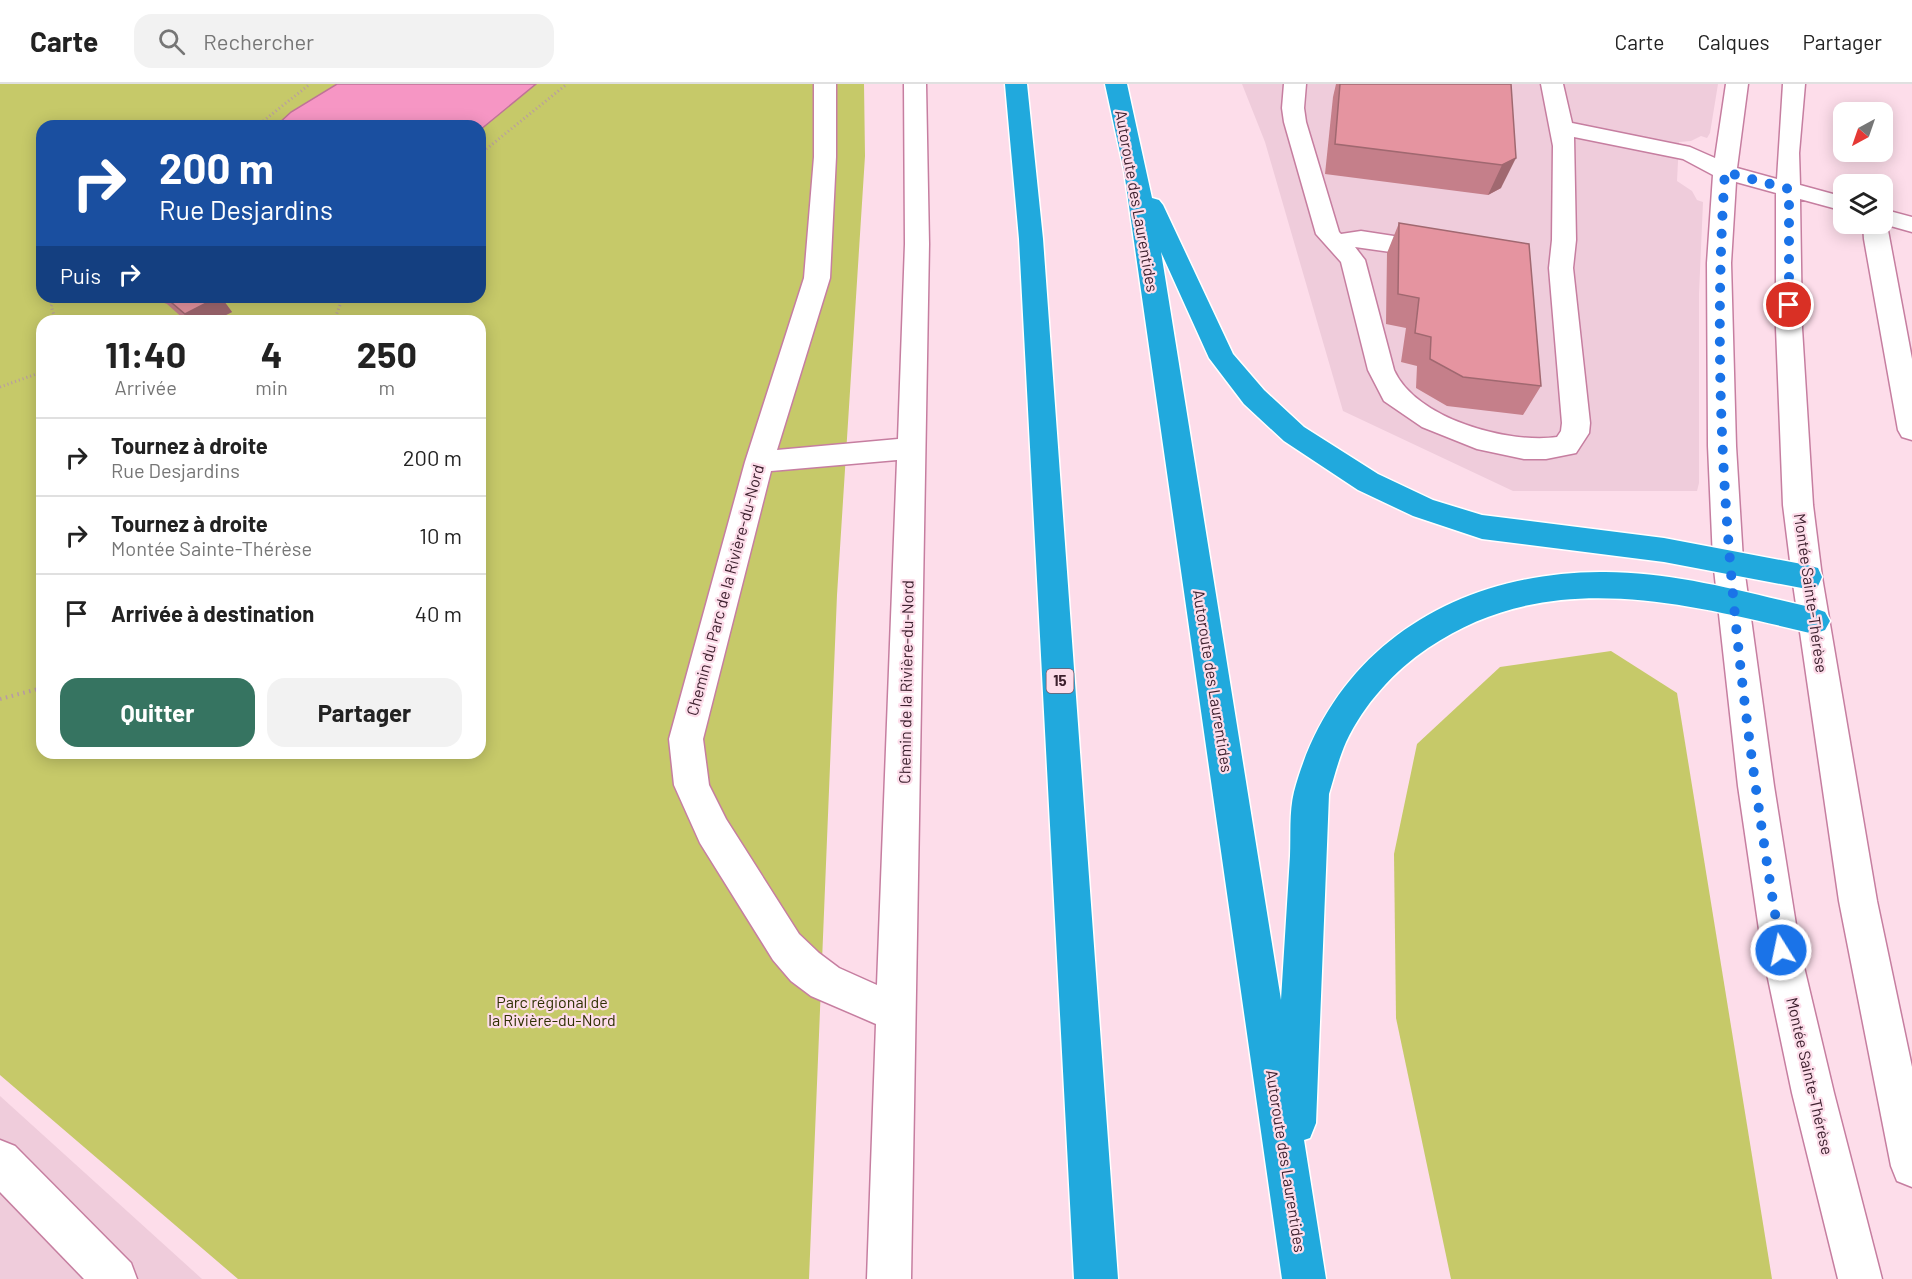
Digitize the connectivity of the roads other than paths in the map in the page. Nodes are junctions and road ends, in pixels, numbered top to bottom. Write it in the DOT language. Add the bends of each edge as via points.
graph roads {
  1 [pos="825,84"];
  2 [pos="915,84"];
  3 [pos="1016,84"];
  4 [pos="1116,84"];
  5 [pos="1295,84"];
  6 [pos="1552,84"];
  7 [pos="1737,84"];
  8 [pos="1794,84"];
  9 [pos="1563,137"];
  10 [pos="1136,171"];
  11 [pos="1725,172"];
  12 [pos="1789,189"];
  13 [pos="1833,201"];
  14 [pos="1893,219"];
  15 [pos="1912,225"];
  16 [pos="1876,234"];
  17 [pos="1335,242"];
  18 [pos="1452,253"];
  19 [pos="1912,430"];
  20 [pos="911,448"];
  21 [pos="759,462"];
  22 [pos="1728,560"];
  23 [pos="1807,577"];
  24 [pos="1733,603"];
  25 [pos="1814,621"];
  26 [pos="898,1012"];
  27 [pos="0,1161"];
  28 [pos="1912,1166"];
  29 [pos="1292,1197"];
  30 [pos="115,1279"];
  31 [pos="889,1279"];
  32 [pos="1096,1279"];
  33 [pos="1304,1279"];
  34 [pos="1860,1279"];
  1 -- 21 [label="street, Chemin du Parc de la Rivière-du-Nord" via="825,157 817,278"];
  2 -- 20 [label="street, Chemin de la Rivière-du-Nord" via="917,222"];
  3 -- 32 [label="highway, 15" via="1031,239"];
  4 -- 10 [label="highway, Autoroute des Laurentides"];
  5 -- 17 [label="street" via="1295,122 1318,208"];
  6 -- 9 [label="street"];
  7 -- 11 [label="street, Montée Sainte-Thérèse"];
  8 -- 12 [label="street, Montée Sainte-Thérèse"];
  9 -- 11 [label="street" via="1683,172"];
  9 -- 17 [label="street" via="1551,272 1576,423 1575,433 1566,446 1524,450 1471,437 1396,397 1381,370 1353,260"];
  10 -- 22 [label="highway" via="1221,358 1254,397 1316,450 1392,495 1482,527"];
  10 -- 29 [label="highway, Autoroute des Laurentides"];
  11 -- 12 [label="street"];
  11 -- 22 [label="street, Montée Sainte-Thérèse" via="1719,324"];
  12 -- 13 [label="street"];
  12 -- 23 [label="street, Montée Sainte-Thérèse" via="1789,328 1798,506"];
  14 -- 15 [label="street"];
  16 -- 19 [label="street"];
  17 -- 18 [label="street" via="1361,239"];
  20 -- 21 [label="street"];
  20 -- 26 [label="street, Chemin de la Rivière-du-Nord"];
  21 -- 26 [label="street, Chemin du Parc de la Rivière-du-Nord" via="686,739 692,785 713,831 786,947 805,967 844,992"];
  22 -- 23 [label="highway"];
  22 -- 24 [label="street, Montée Sainte-Thérèse"];
  23 -- 25 [label="street, Montée Sainte-Thérèse"];
  24 -- 25 [label="highway"];
  24 -- 29 [label="highway" via="1658,588 1604,584 1559,585 1513,593 1418,636 1392,656 1356,694 1329,738 1311,794"];
  24 -- 34 [label="street, Montée Sainte-Thérèse" via="1781,950 1812,1093"];
  25 -- 28 [label="street, Montée Sainte-Thérèse" via="1858,901"];
  26 -- 31 [label="street, Chemin de la Rivière-du-Nord"];
  27 -- 30 [label="street"];
  29 -- 33 [label="highway, Autoroute des Laurentides"];
}
